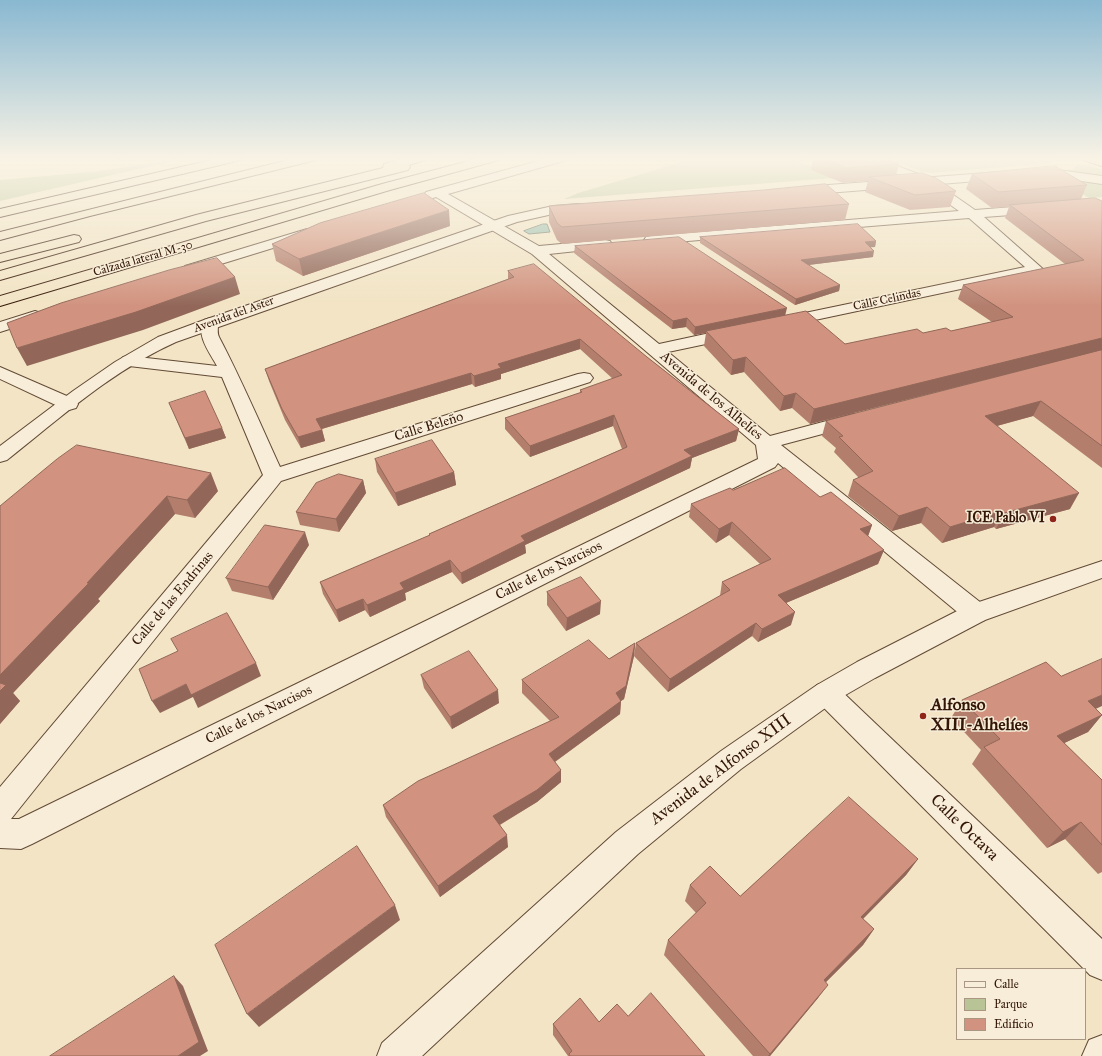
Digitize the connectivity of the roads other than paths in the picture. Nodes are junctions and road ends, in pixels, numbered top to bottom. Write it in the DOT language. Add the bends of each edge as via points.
graph roads {
  1 [pos="25,207"];
  2 [pos="110,207"];
  3 [pos="199,207"];
  4 [pos="246,207"];
  5 [pos="317,207"];
  6 [pos="463,207"];
  7 [pos="589,207"];
  8 [pos="963,207"];
  9 [pos="1052,208"];
  10 [pos="0,213"];
  11 [pos="973,214"];
  12 [pos="494,225"];
  13 [pos="122,227"];
  14 [pos="317,230"];
  15 [pos="0,236"];
  16 [pos="84,237"];
  17 [pos="680,238"];
  18 [pos="635,242"];
  19 [pos="620,243"];
  20 [pos="536,250"];
  21 [pos="699,250"];
  22 [pos="0,258"];
  23 [pos="174,274"];
  24 [pos="0,276"];
  25 [pos="0,301"];
  26 [pos="782,305"];
  27 [pos="45,313"];
  28 [pos="801,318"];
  29 [pos="210,323"];
  30 [pos="770,325"];
  31 [pos="0,327"];
  32 [pos="748,330"];
  33 [pos="656,350"];
  34 [pos="129,362"];
  35 [pos="0,372"];
  36 [pos="229,373"];
  37 [pos="584,378"];
  38 [pos="69,404"];
  39 [pos="873,415"];
  40 [pos="766,443"];
  41 [pos="0,456"];
  42 [pos="274,476"];
  43 [pos="1102,569"];
  44 [pos="976,613"];
  45 [pos="826,693"];
  46 [pos="0,809"];
  47 [pos="0,833"];
  48 [pos="1102,963"];
  49 [pos="1102,1053"];
  50 [pos="395,1056"];
  51 [pos="1100,1056"];
  1 -- 10 [label="highway"];
  2 -- 15 [label="highway"];
  3 -- 13 [label="highway"];
  4 -- 24 [label="highway"];
  5 -- 25 [label="highway, Calzada lateral M-30"];
  6 -- 12 [label="street, Avenida de los Alhelíes"];
  7 -- 12 [label="street, Avenida del Aster" via="534,213"];
  8 -- 11 [label="street"];
  9 -- 11 [label="street"];
  11 -- 17 [label="street"];
  11 -- 28 [label="street, Calle Celindas" via="1036,269"];
  12 -- 20 [label="street, Avenida de los Alhelíes"];
  12 -- 29 [label="street, Avenida del Aster"];
  14 -- 23 [label="street"];
  16 -- 22 [label="highway"];
  17 -- 18 [label="street"];
  17 -- 21 [label="street"];
  19 -- 20 [label="street"];
  20 -- 33 [label="street, Avenida de los Alhelíes"];
  26 -- 28 [label="street"];
  27 -- 31 [label="street"];
  28 -- 30 [label="street, Calle Celindas"];
  29 -- 34 [label="street, Avenida del Aster" via="165,341"];
  29 -- 36 [label="street" via="209,334"];
  32 -- 33 [label="street"];
  33 -- 40 [label="street, Avenida de los Alhelíes"];
  34 -- 36 [label="street"];
  34 -- 38 [label="street, Avenida del Aster"];
  35 -- 38 [label="street"];
  36 -- 42 [label="street"];
  37 -- 42 [label="street, Calle Beleño"];
  38 -- 41 [label="street, Avenida del Aster"];
  39 -- 40 [label="street"];
  40 -- 44 [label="street, Avenida de los Alhelíes"];
  40 -- 47 [label="street, Calle de los Narcisos" via="768,462 21,834"];
  42 -- 46 [label="street, Calle de las Endrinas"];
  43 -- 44 [label="street, Avenida de Alfonso XIII"];
  44 -- 45 [label="street, Avenida de Alfonso XIII"];
  45 -- 48 [label="street, Calle Octava"];
  45 -- 50 [label="street, Avenida de Alfonso XIII" via="730,760 627,843"];
  49 -- 51 [label="street"];
}
